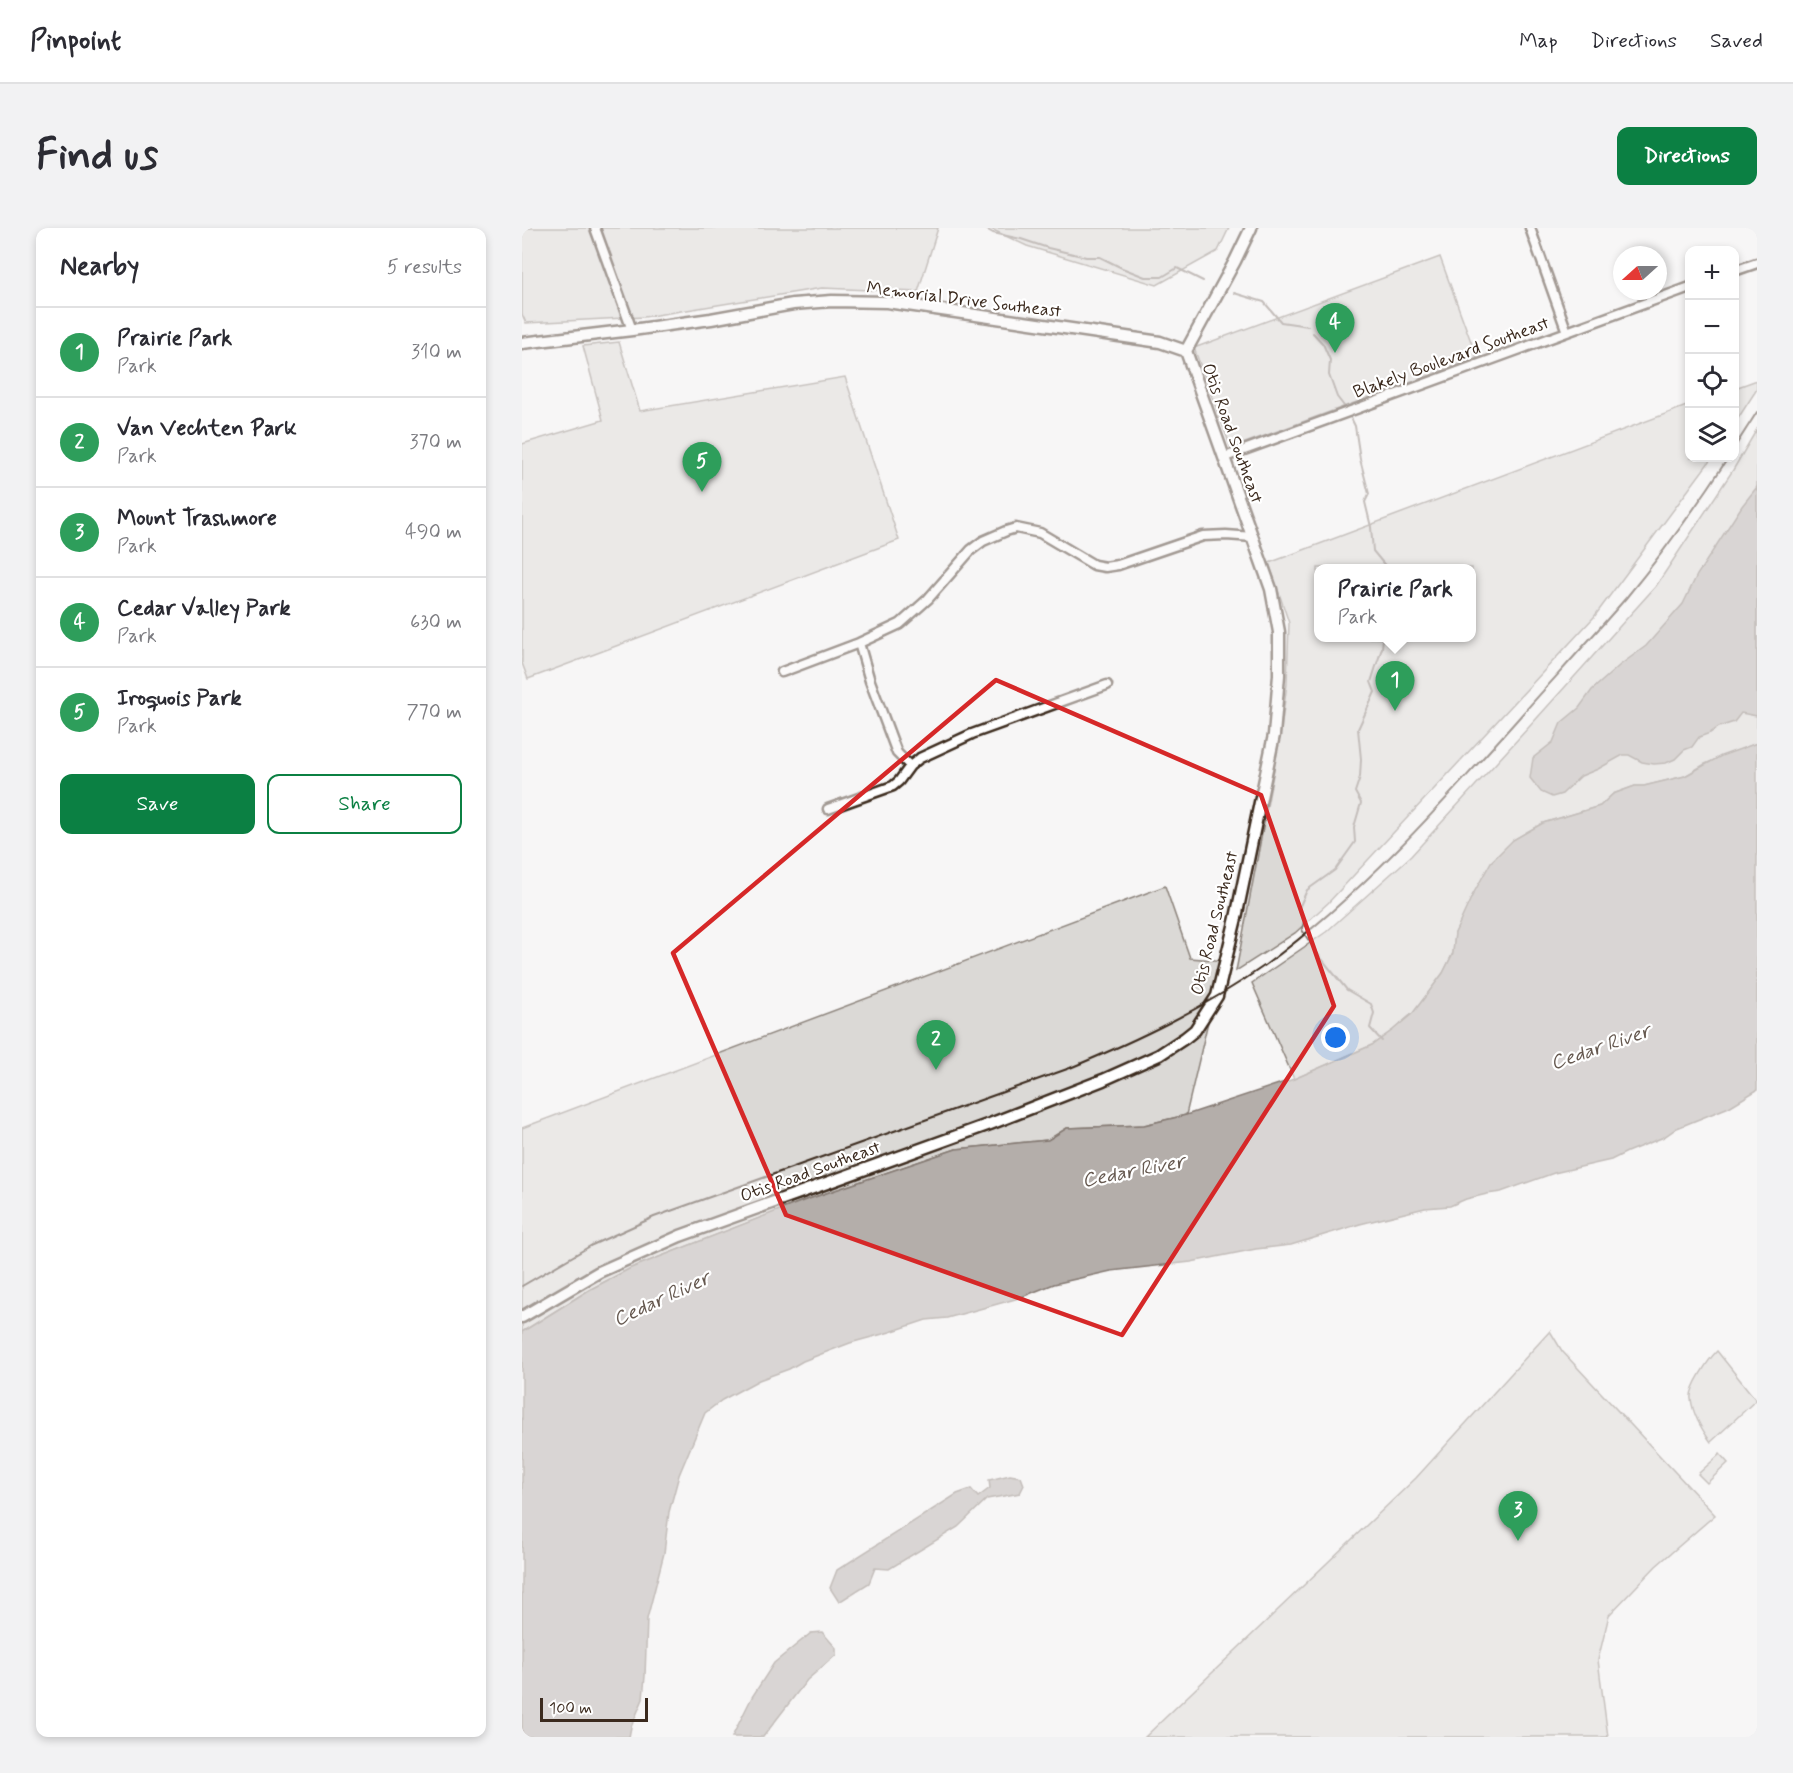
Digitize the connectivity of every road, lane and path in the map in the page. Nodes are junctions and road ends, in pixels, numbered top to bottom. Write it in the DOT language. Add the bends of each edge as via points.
graph roads {
  1 [pos="596,228"];
  2 [pos="1251,228"];
  3 [pos="1530,228"];
  4 [pos="1757,263"];
  5 [pos="1739,269"];
  6 [pos="1685,288"];
  7 [pos="632,330"];
  8 [pos="1567,332"];
  9 [pos="522,343"];
  10 [pos="1186,351"];
  11 [pos="1225,457"];
  12 [pos="1253,537"];
  13 [pos="859,643"];
  14 [pos="782,672"];
  15 [pos="1107,685"];
  16 [pos="910,766"];
  17 [pos="828,809"];
  18 [pos="522,1317"];
  1 -- 7 [label="street"];
  2 -- 10 [label="street, Otis Road Southeast"];
  3 -- 8 [label="street"];
  4 -- 5 [label="street"];
  6 -- 8 [label="street, Blakely Boulevard Southeast"];
  7 -- 9 [label="street, Memorial Drive Southeast"];
  7 -- 10 [label="street, Memorial Drive Southeast" via="793,304 887,302 1160,342"];
  8 -- 11 [label="street, Blakely Boulevard Southeast"];
  10 -- 11 [label="street, Otis Road Southeast"];
  11 -- 12 [label="street, Otis Road Southeast"];
  12 -- 13 [label="street" via="1203,536 1105,567 1094,565 1040,533 1017,528 972,550 900,624"];
  12 -- 18 [label="street, Otis Road Southeast" via="1271,589 1279,632 1274,735 1217,996 1195,1030 1158,1054 1103,1080 631,1256"];
  13 -- 14 [label="street"];
  13 -- 16 [label="street" via="897,753"];
  15 -- 16 [label="street" via="972,734"];
  16 -- 17 [label="street" via="893,786"];
}
